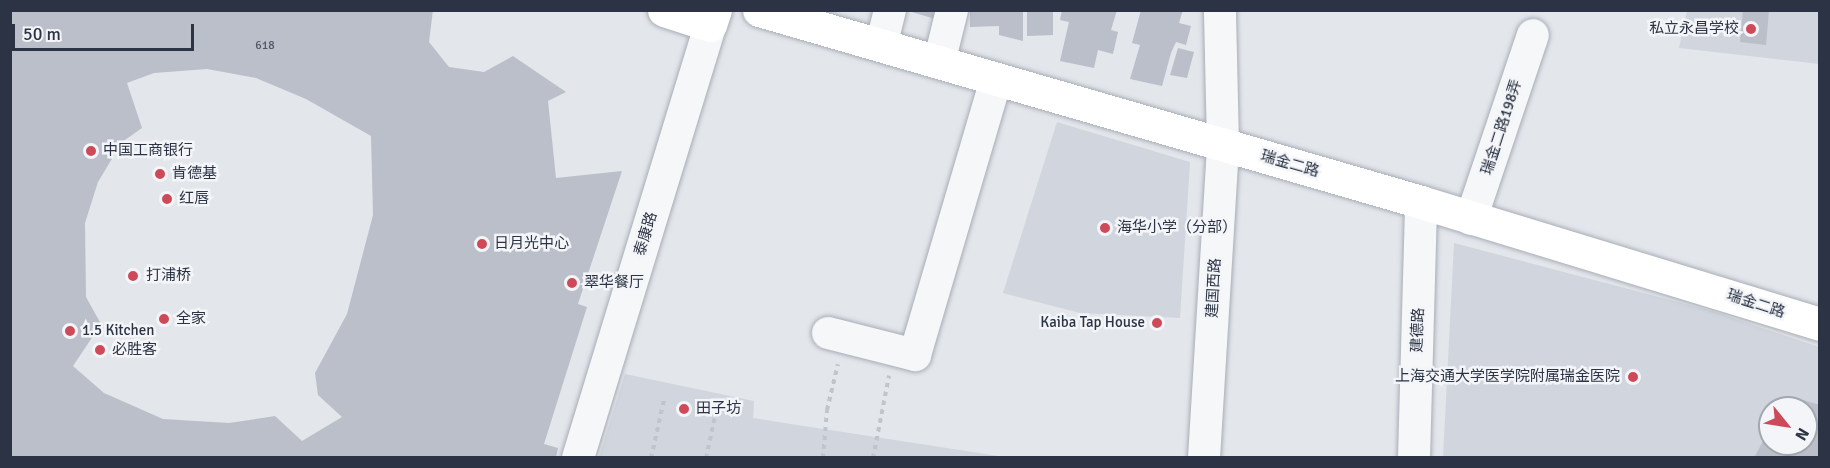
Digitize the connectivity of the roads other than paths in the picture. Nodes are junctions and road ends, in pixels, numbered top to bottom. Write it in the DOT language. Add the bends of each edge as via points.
graph roads {
  1 [pos="664,10"];
  2 [pos="759,10"];
  3 [pos="890,10"];
  4 [pos="952,10"];
  5 [pos="1220,10"];
  6 [pos="713,18"];
  7 [pos="818,19"];
  8 [pos="1533,35"];
  9 [pos="881,46"];
  10 [pos="939,63"];
  11 [pos="996,80"];
  12 [pos="1223,145"];
  13 [pos="1421,202"];
  14 [pos="1471,219"];
  15 [pos="1820,324"];
  16 [pos="836,335"];
  17 [pos="578,458"];
  18 [pos="1204,458"];
  19 [pos="1414,458"];
  1 -- 6 [label="main road"];
  2 -- 7 [label="main road, 瑞金二路"];
  3 -- 9 [label="street"];
  4 -- 10 [label="street"];
  5 -- 12 [label="street, 建国西路"];
  6 -- 17 [label="street, 泰康路"];
  7 -- 9 [label="main road, 瑞金二路"];
  8 -- 14 [label="street, 瑞金二路198弄"];
  9 -- 10 [label="main road, 瑞金二路"];
  10 -- 11 [label="main road, 瑞金二路"];
  11 -- 12 [label="main road, 瑞金二路"];
  11 -- 16 [label="street" via="915,355"];
  12 -- 13 [label="main road, 瑞金二路"];
  12 -- 18 [label="street, 建国西路"];
  13 -- 14 [label="main road, 瑞金二路"];
  13 -- 19 [label="street, 建德路"];
  14 -- 15 [label="main road, 瑞金二路"];
}
